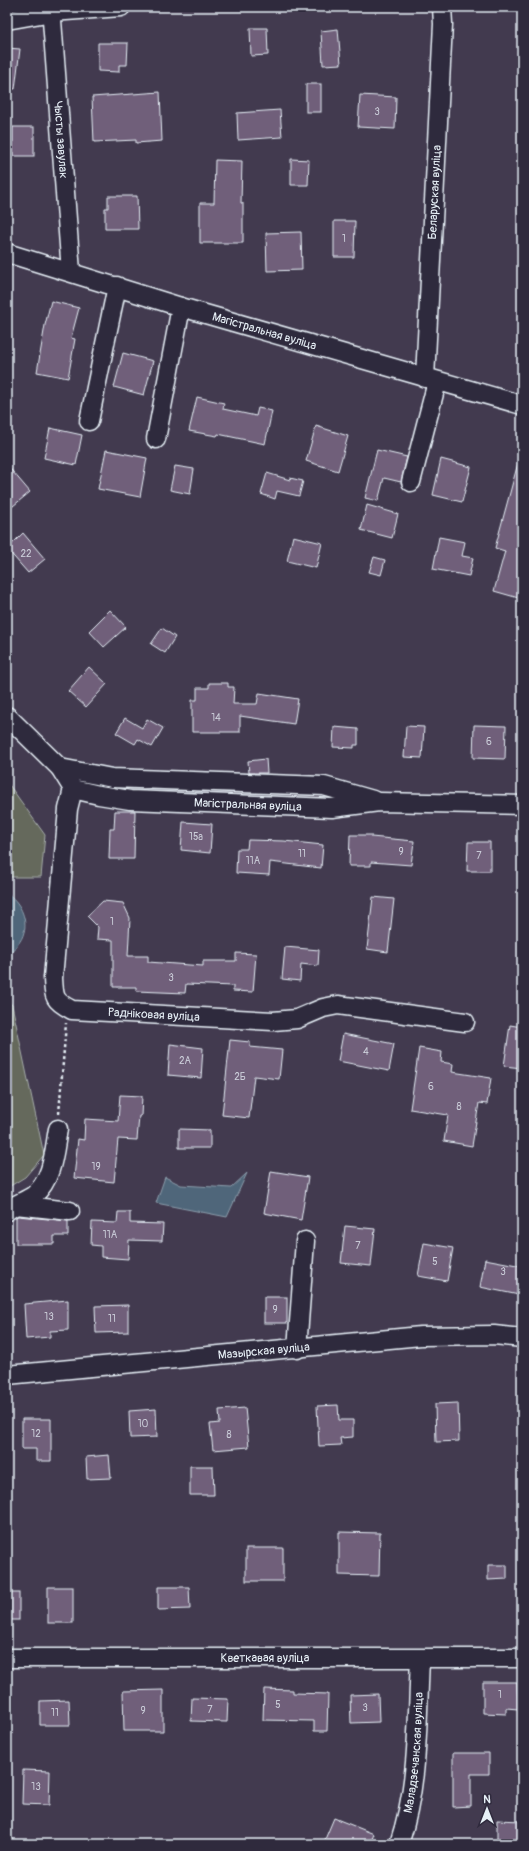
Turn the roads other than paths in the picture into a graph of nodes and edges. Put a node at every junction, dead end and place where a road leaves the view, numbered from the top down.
1 (121, 7) edge
2 (442, 7) edge
3 (51, 10) edge
4 (7, 20) edge
5 (7, 253) edge
6 (71, 272) junction
7 (117, 286) junction
8 (181, 307) junction
9 (431, 380) junction
10 (522, 405) edge
11 (89, 421) dead end
12 (156, 439) dead end
13 (410, 482) dead end
14 (7, 716) edge
15 (60, 768) junction
16 (73, 788) junction
17 (379, 802) junction
18 (522, 805) edge
19 (465, 1022) dead end
20 (58, 1129) road end
21 (12, 1208) edge
22 (70, 1211) dead end
23 (305, 1241) dead end
24 (522, 1338) edge
25 (297, 1349) junction
26 (7, 1375) edge
27 (7, 1658) edge
28 (522, 1658) edge
29 (420, 1659) junction
30 (398, 1844) edge

1 - 3 street
2 - 9 street, Беларуская вуліца
3 - 4 street
3 - 6 street, Чысты завулак
5 - 6 street, Магістральная вуліца
6 - 7 street, Магістральная вуліца
7 - 8 street, Магістральная вуліца
7 - 11 street
8 - 9 street, Магістральная вуліца
8 - 12 street
9 - 10 street, Магістральная вуліца
9 - 13 street, Беларуская вуліца
14 - 15 street
15 - 16 street
15 - 17 street
16 - 17 street, Магістральная вуліца
16 - 19 street, Радніковая вуліца
17 - 18 street, Магістральная вуліца
20 - 21 street
21 - 22 street
23 - 25 street
24 - 25 street, Мазырская вуліца
25 - 26 street, Мазырская вуліца
27 - 29 street, Кветкавая вуліца
28 - 29 street, Кветкавая вуліца
29 - 30 street, Маладзечанская вуліца

